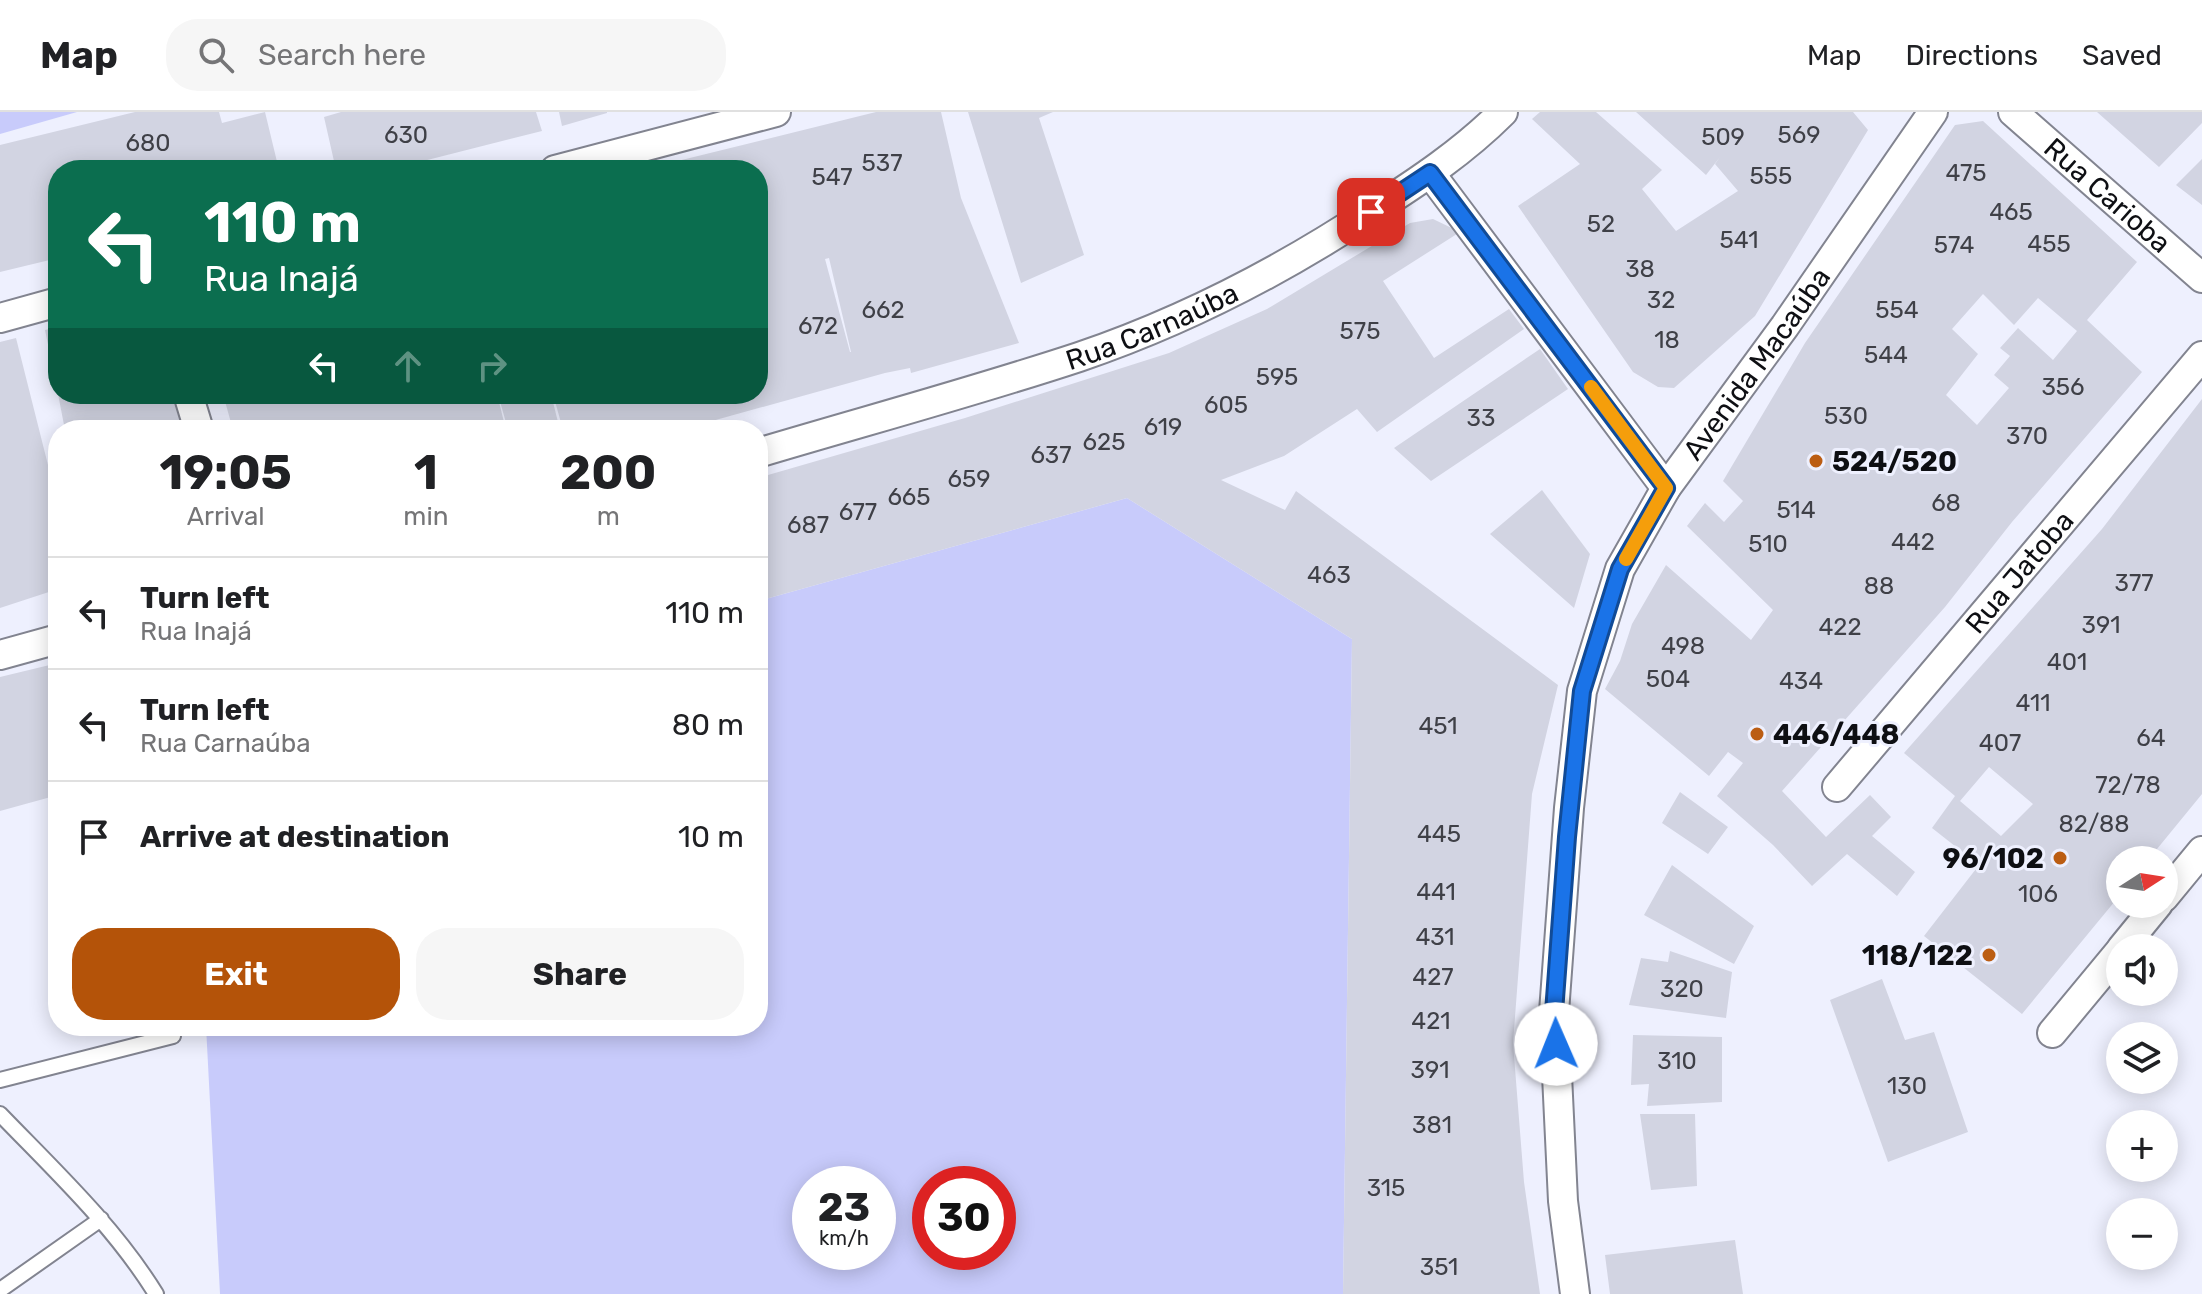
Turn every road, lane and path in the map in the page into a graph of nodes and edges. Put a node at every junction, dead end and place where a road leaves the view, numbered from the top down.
1 (776, 112) edge
2 (1503, 112) edge
3 (1933, 112) edge
4 (2013, 112) edge
5 (739, 117) edge
6 (590, 160) edge
7 (1430, 173) junction
8 (2202, 278) edge
9 (48, 305) edge
10 (0, 318) edge
11 (2202, 356) edge
12 (768, 450) edge
13 (1666, 488) junction
14 (48, 642) edge
15 (0, 655) edge
16 (1837, 787) dead end
17 (2202, 851) edge
18 (2178, 880) edge
19 (2146, 918) edge
20 (2133, 934) edge
21 (2106, 967) edge
22 (2052, 1033) dead end
23 (173, 1036) dead end
24 (0, 1080) edge
25 (0, 1114) edge
26 (101, 1219) junction
27 (0, 1290) edge
28 (156, 1294) edge
29 (1575, 1294) edge

1 - 5 street
2 - 7 street, Rua Carnaúba
3 - 13 street, Avenida Macaúba
4 - 8 street, Rua Carioba
5 - 6 street
7 - 12 street, Rua Carnaúba
7 - 13 street
9 - 10 street
11 - 16 street, Rua Jatoba
13 - 29 street, Avenida Macaúba
14 - 15 street
17 - 18 street
19 - 20 street
21 - 22 street
23 - 24 lane
25 - 26 lane
26 - 27 lane
26 - 28 lane

